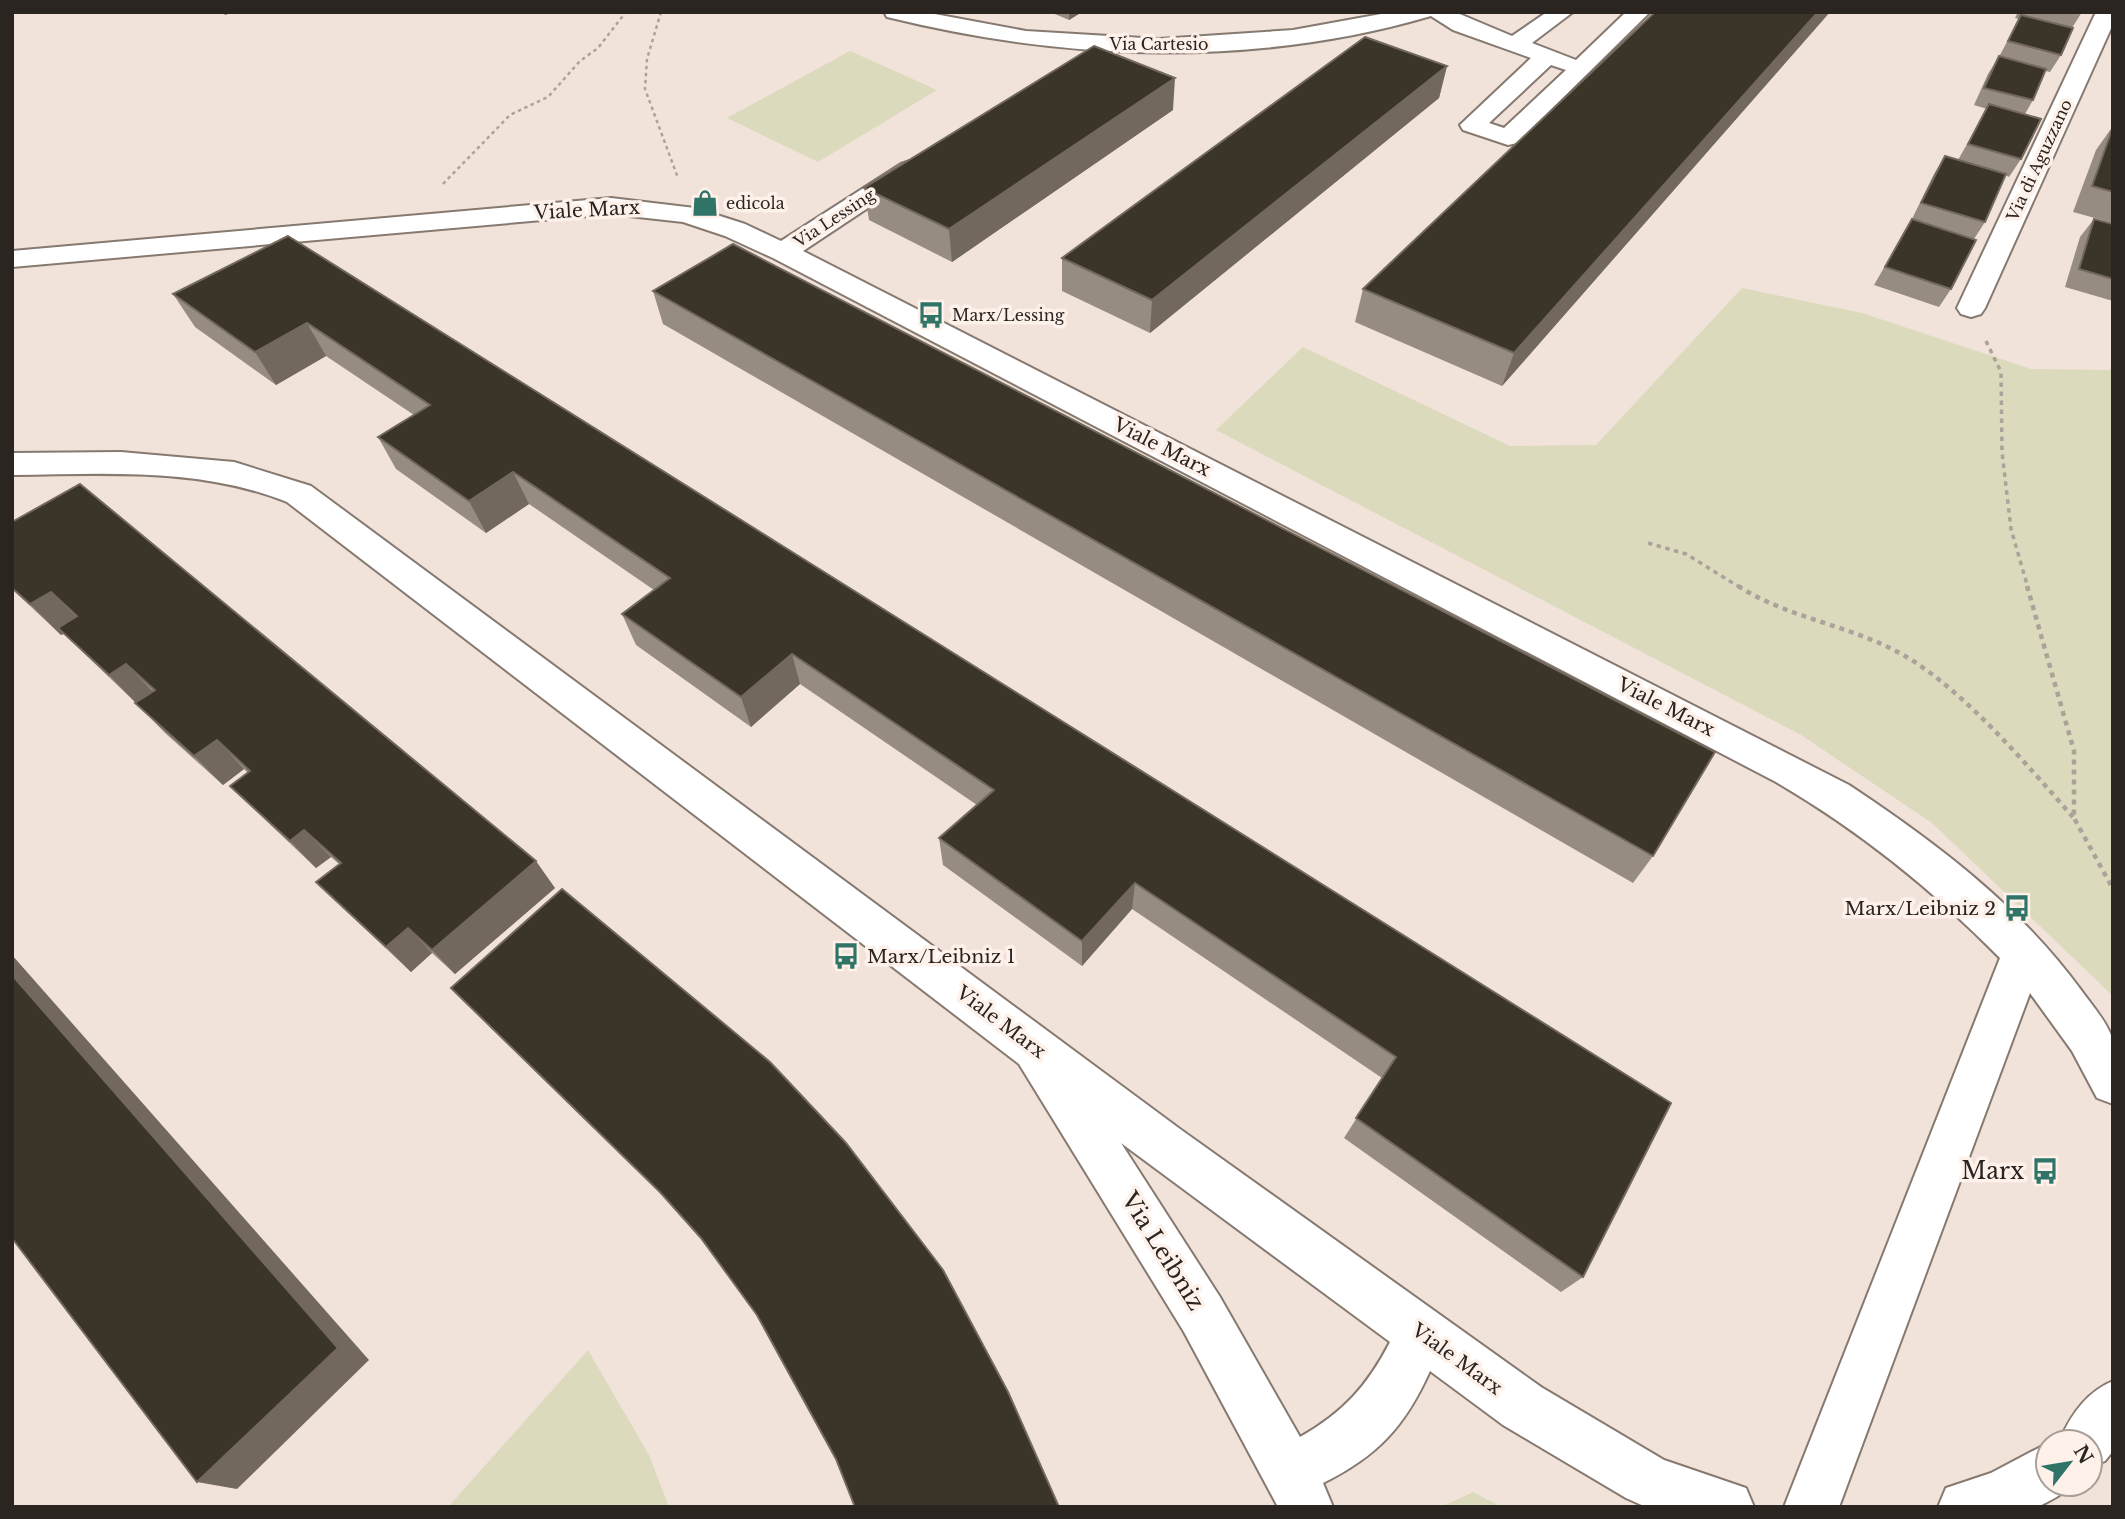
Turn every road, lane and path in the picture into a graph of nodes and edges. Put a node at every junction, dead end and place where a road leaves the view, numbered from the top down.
1 (626, 12) edge
2 (661, 12) edge
3 (895, 12) edge
4 (1423, 12) edge
5 (1439, 12) edge
6 (1562, 12) edge
7 (1639, 12) edge
8 (2107, 12) edge
9 (1093, 43) junction
10 (1514, 45) junction
11 (1547, 57) junction
12 (1580, 68) junction
13 (1062, 70) edge
14 (934, 153) edge
15 (671, 210) junction
16 (407, 224) junction
17 (783, 252) junction
18 (58, 255) junction
19 (12, 259) edge
20 (12, 273) edge
21 (1971, 308) joint
22 (12, 464) edge
23 (1648, 543) dead end
24 (2074, 818) junction
25 (2113, 889) edge
26 (2023, 955) junction
27 (1024, 1040) junction
28 (2113, 1082) edge
29 (1421, 1333) junction
30 (2113, 1407) edge
31 (2097, 1428) edge
32 (2034, 1478) edge
33 (1297, 1489) edge
34 (1727, 1507) edge
35 (1811, 1507) edge
36 (1965, 1507) edge

1 - 16 path
2 - 15 path
3 - 9 street, Via Cartesio
4 - 9 street, Via Cartesio
5 - 10 street
6 - 10 street
7 - 12 street
8 - 21 street, Via di Aguzzano
9 - 13 street
10 - 11 street
11 - 12 street
11 - 12 street
14 - 17 street, Via Lessing
15 - 16 street, Viale Marx
15 - 17 street, Viale Marx
16 - 18 street, Viale Marx
17 - 26 street, Viale Marx
18 - 19 street, Viale Marx
18 - 20 street, Viale Marx
21 - 24 path
22 - 27 street, Viale Marx
23 - 24 path
24 - 25 path
26 - 28 street, Viale Marx
26 - 35 street
27 - 29 street, Viale Marx
27 - 33 street, Via Leibniz
29 - 33 street, Via Leibniz
29 - 34 street, Viale Marx
30 - 31 street
32 - 36 street

